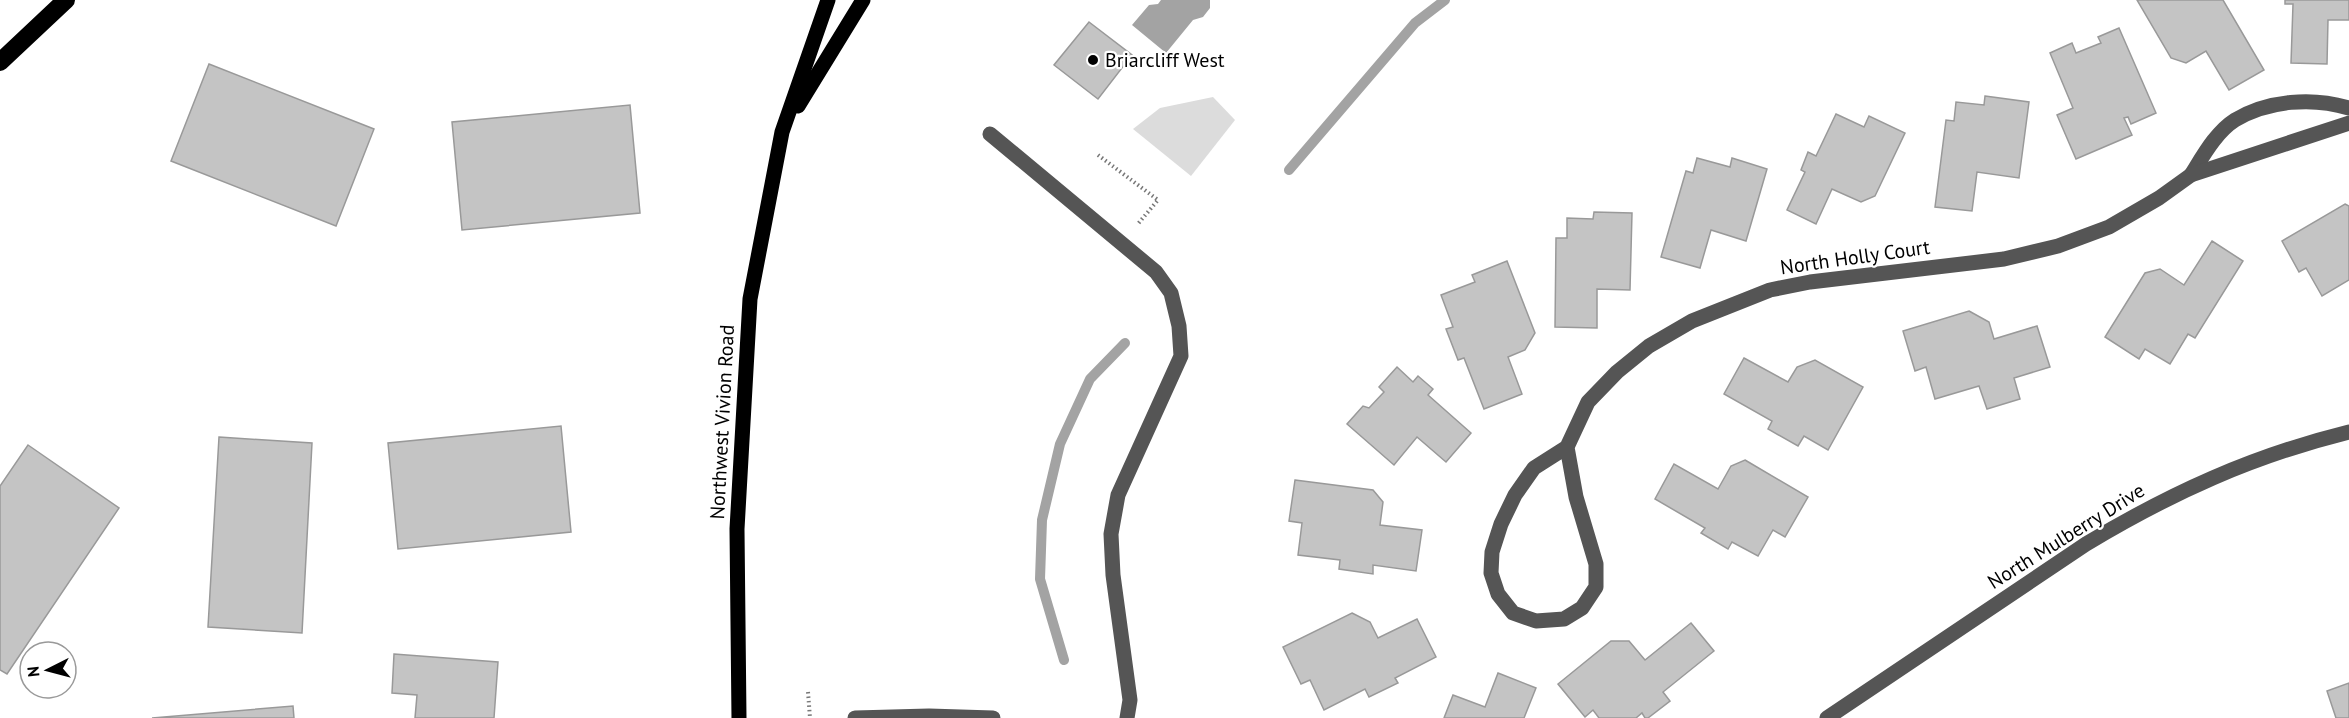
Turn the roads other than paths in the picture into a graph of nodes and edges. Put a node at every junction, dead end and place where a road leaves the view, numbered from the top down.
1 (66, 0) edge
2 (828, 0) edge
3 (862, 0) edge
4 (0, 62) edge
5 (2349, 108) edge
6 (2349, 123) edge
7 (782, 132) junction
8 (990, 134) dead end
9 (2191, 175) junction
10 (2349, 432) edge
11 (1568, 447) junction
12 (739, 718) edge
13 (855, 718) edge
14 (993, 718) edge
15 (1127, 718) edge
16 (1827, 718) edge

1 - 4 highway
2 - 7 main road, Northwest Vivion Road
3 - 7 main road, Northwest Vivion Road
5 - 9 street, North Holly Court
6 - 9 street, North Holly Court
7 - 12 main road, Northwest Vivion Road
8 - 15 street
9 - 11 street, North Holly Court
10 - 16 street, North Mulberry Drive
11 - 11 street
13 - 14 street

